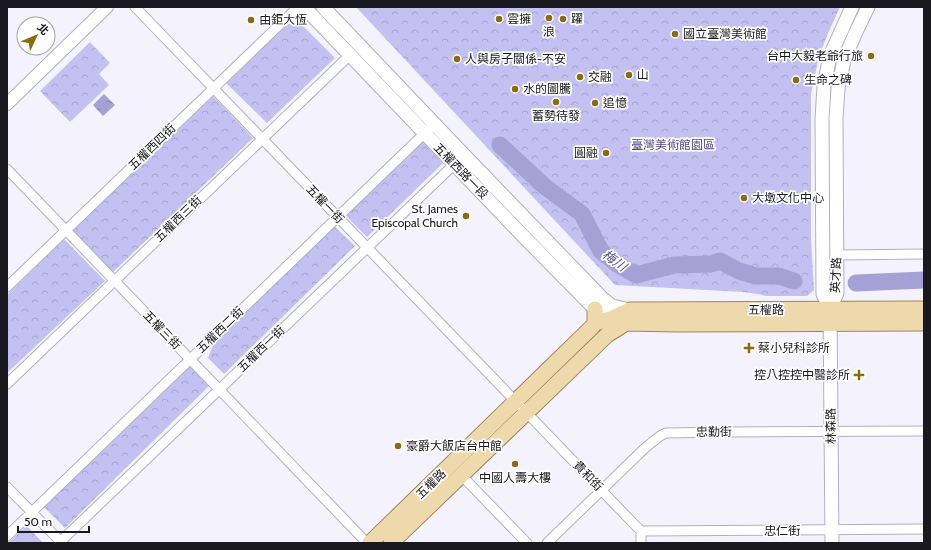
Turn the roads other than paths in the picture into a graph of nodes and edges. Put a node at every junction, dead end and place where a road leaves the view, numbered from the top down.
1 (107, 7) edge
2 (135, 7) edge
3 (298, 7) edge
4 (304, 7) edge
5 (323, 7) edge
6 (852, 7) edge
7 (868, 7) edge
8 (350, 54) junction
9 (213, 88) junction
10 (7, 104) edge
11 (430, 128) junction
12 (262, 139) junction
13 (460, 160) junction
14 (7, 169) edge
15 (338, 217) junction
16 (66, 230) junction
17 (367, 248) junction
18 (924, 254) edge
19 (837, 255) junction
20 (115, 281) junction
21 (7, 287) edge
22 (924, 308) edge
23 (599, 312) junction
24 (830, 316) junction
25 (628, 317) junction
26 (610, 319) junction
27 (924, 323) edge
28 (607, 335) junction
29 (190, 359) junction
30 (7, 384) edge
31 (219, 389) junction
32 (515, 402) junction
33 (526, 413) junction
34 (924, 431) edge
35 (831, 432) junction
36 (461, 475) junction
37 (7, 487) edge
38 (601, 490) junction
39 (32, 513) junction
40 (924, 529) edge
41 (641, 531) junction
42 (7, 536) edge
43 (832, 537) edge
44 (61, 543) edge
45 (369, 543) edge
46 (391, 543) edge
47 (527, 543) edge
48 (547, 543) edge
49 (641, 543) edge

1 - 10 street
2 - 9 street, 五權一街
3 - 9 street, 五權西四街
4 - 8 main road, 五權西路一段
5 - 11 main road, 五權西路一段
6 - 24 main road, 英才路
7 - 19 main road, 英才路
8 - 11 main road, 五權西路一段
8 - 12 street, 五權西三街
9 - 12 street, 五權一街
9 - 16 street, 五權西四街
11 - 13 main road, 五權西路一段
11 - 15 street, 五權西二街
12 - 15 street, 五權一街
12 - 20 street, 五權西三街
13 - 17 street, 五權西一街
13 - 23 main road, 五權西路一段
14 - 16 street, 五權三街
15 - 17 street, 五權一街
15 - 29 street, 五權西二街
16 - 20 street, 五權三街
16 - 21 street, 五權西四街
17 - 31 street, 五權西一街
17 - 32 street, 五權一街
18 - 19 street
19 - 24 main road, 英才路
20 - 29 street, 五權三街
20 - 30 street, 五權西三街
22 - 24 main road, 五權路
23 - 25 main road, 五權西路一段
23 - 26 main road, 五權路
23 - 32 main road, 五權路
24 - 25 main road, 五權路
24 - 27 main road, 五權路
24 - 35 main road, 林森路
25 - 26 main road, 五權路
25 - 28 main road, 五權路
26 - 28 main road
28 - 33 main road, 五權路
29 - 31 street, 五權三街
29 - 39 street, 五權西二街
31 - 44 street, 五權西一街
31 - 45 street, 五權三街
32 - 33 street, 貴和街
32 - 45 main road, 五權路
33 - 36 main road, 五權路
33 - 38 street, 貴和街
34 - 35 street, 忠勤街
35 - 38 street, 忠勤街
35 - 43 main road, 林森路
36 - 46 main road, 五權路
36 - 47 street
37 - 39 street
38 - 41 street, 貴和街
38 - 48 street, 忠勤街
39 - 42 street, 五權西二街
39 - 44 street
40 - 43 street, 忠仁街
41 - 43 street, 忠仁街
41 - 49 street

